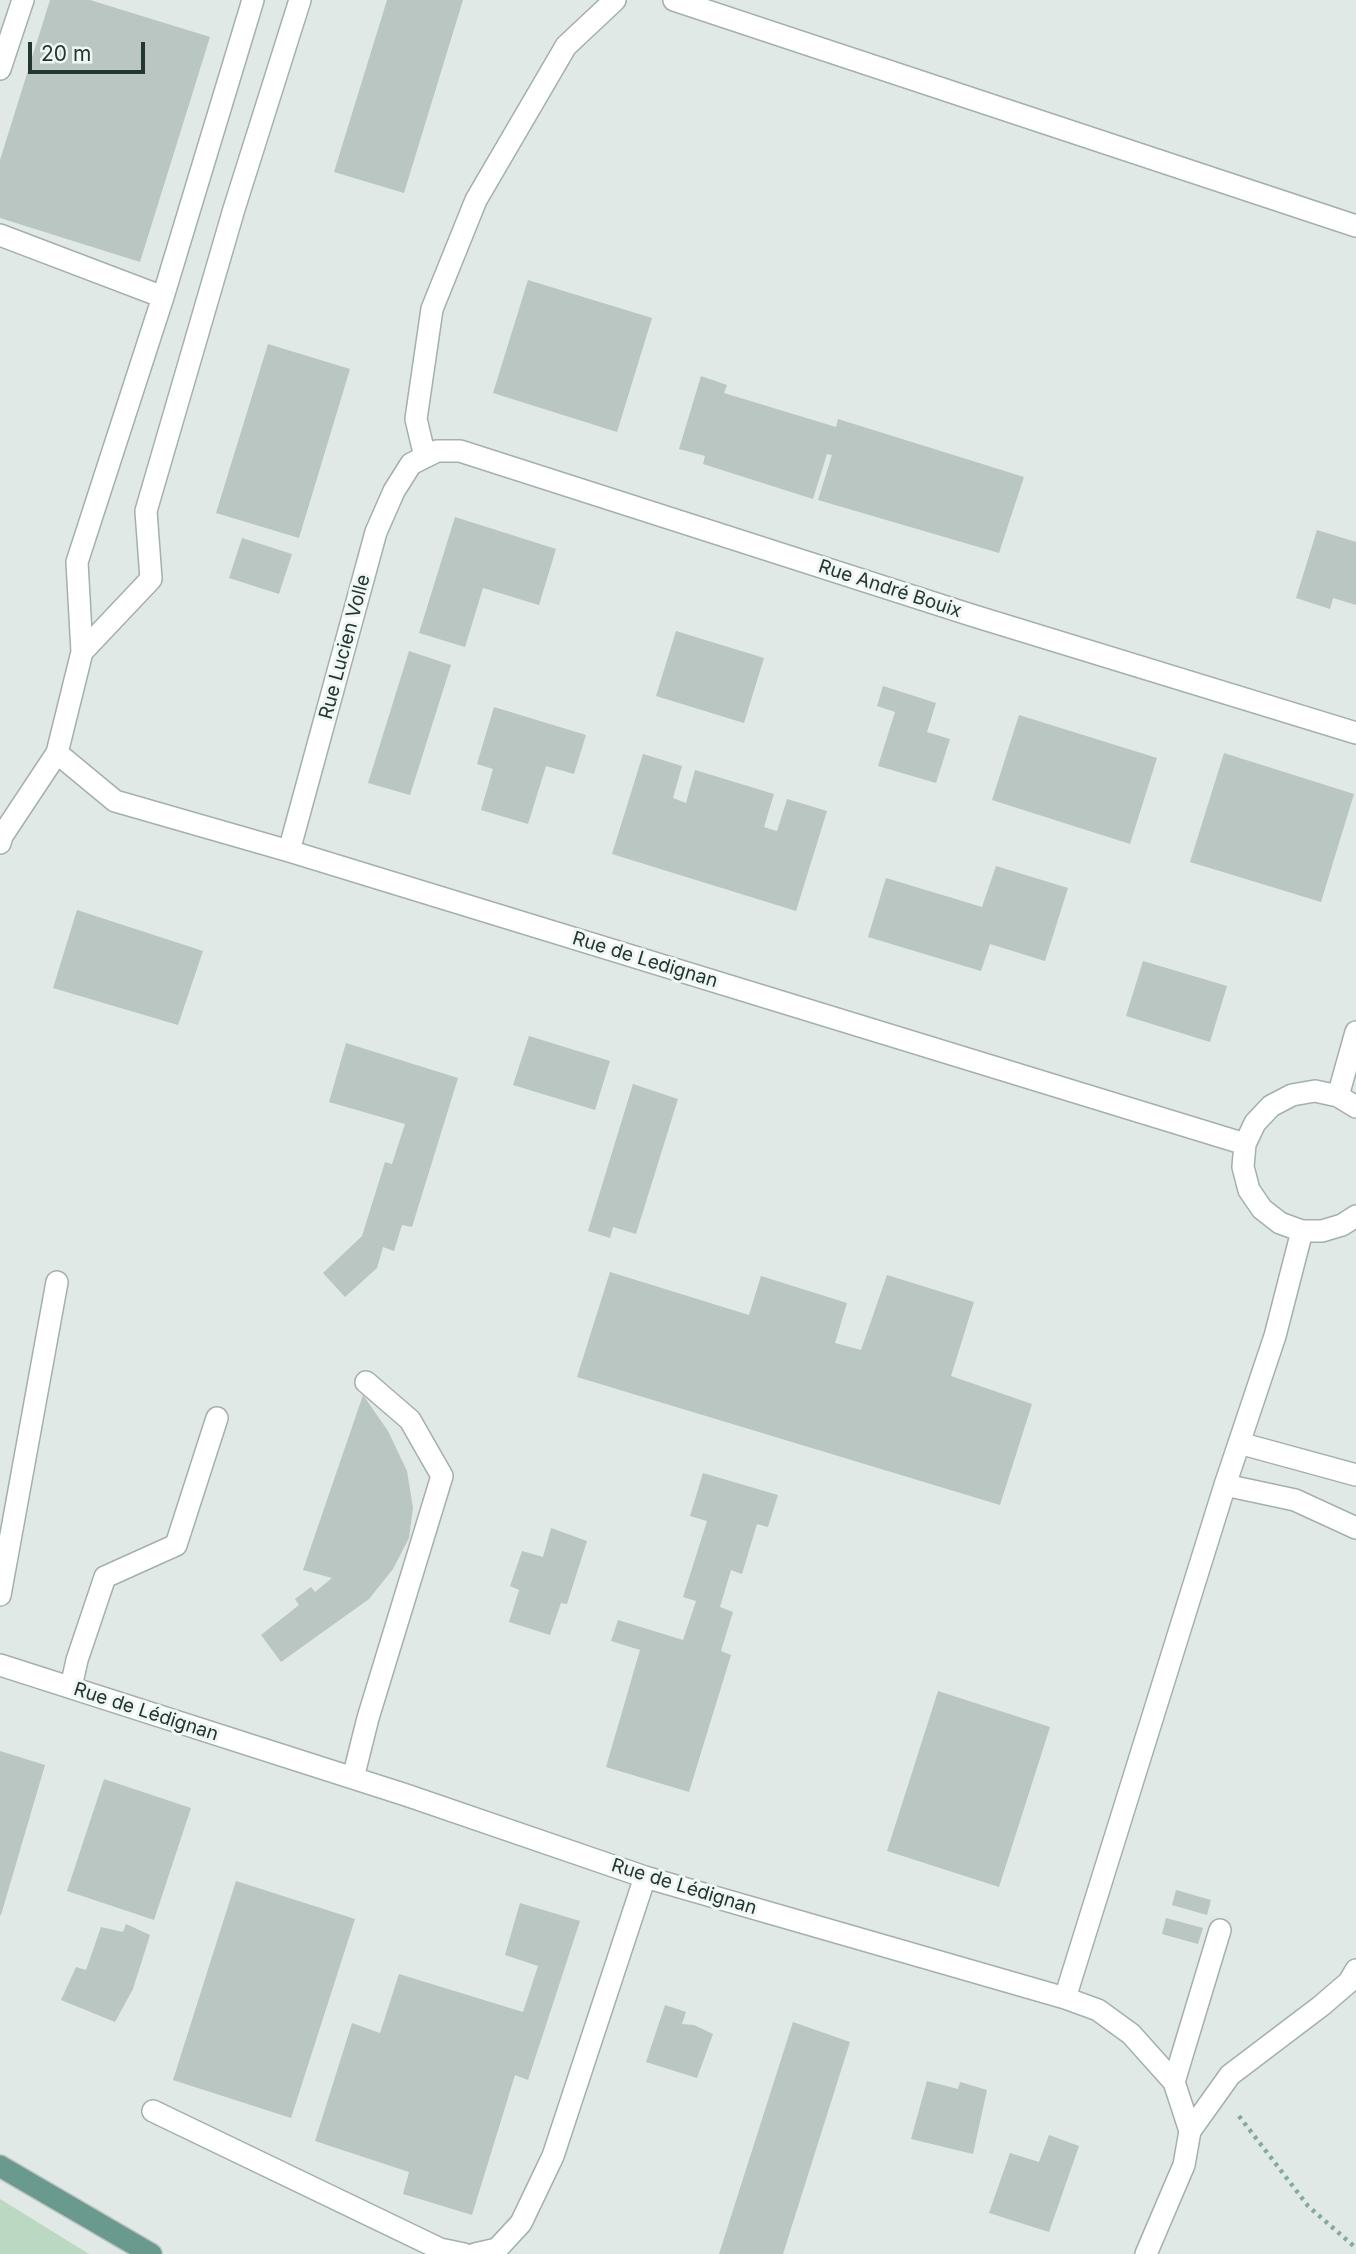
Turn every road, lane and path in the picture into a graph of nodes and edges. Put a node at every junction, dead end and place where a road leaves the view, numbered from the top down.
1 (23, 0) edge
2 (253, 0) edge
3 (300, 0) edge
4 (615, 0) edge
5 (674, 0) edge
6 (0, 69) edge
7 (1356, 226) edge
8 (0, 235) edge
9 (163, 297) junction
10 (425, 457) junction
11 (82, 652) junction
12 (1356, 733) edge
13 (57, 753) junction
14 (0, 843) edge
15 (289, 851) junction
16 (1356, 1032) edge
17 (1347, 1101) edge
18 (1245, 1144) junction
19 (1356, 1216) edge
20 (1302, 1231) junction
21 (57, 1282) dead end
22 (366, 1382) dead end
23 (217, 1418) dead end
24 (1239, 1444) junction
25 (1356, 1475) edge
26 (1225, 1485) junction
27 (1356, 1528) edge
28 (0, 1595) edge
29 (0, 1665) edge
30 (71, 1687) junction
31 (353, 1778) junction
32 (645, 1877) junction
33 (1220, 1930) dead end
34 (1356, 1970) edge
35 (1065, 1998) junction
36 (1174, 2082) junction
37 (1219, 2091) junction
38 (153, 2111) dead end
39 (1190, 2131) junction
40 (0, 2166) edge
41 (1356, 2248) edge
42 (151, 2254) edge
43 (464, 2254) edge
44 (475, 2254) edge
45 (1146, 2254) edge

1 - 6 street
2 - 9 street
3 - 11 street
4 - 10 street
5 - 7 street
8 - 9 street
9 - 11 street
10 - 12 street, Rue André Bouix
10 - 15 street, Rue Lucien Volle
11 - 13 street
13 - 14 street
13 - 15 street, Rue de Ledignan
15 - 18 street, Rue de Ledignan
16 - 17 street
17 - 18 street
18 - 20 street
19 - 20 street
20 - 24 street
21 - 28 street
22 - 31 street
23 - 30 street
24 - 25 street
24 - 26 street
26 - 27 street
26 - 35 street
29 - 30 street, Rue de Lédignan
30 - 31 street, Rue de Lédignan
31 - 32 street, Rue de Lédignan
32 - 35 street, Rue de Lédignan
32 - 44 street
33 - 36 street
34 - 37 street
35 - 36 street, Rue de Lédignan
36 - 39 street, Rue de Lédignan
37 - 39 street
37 - 41 path
38 - 43 street
39 - 45 street, Rue de Lédignan
40 - 42 main road

